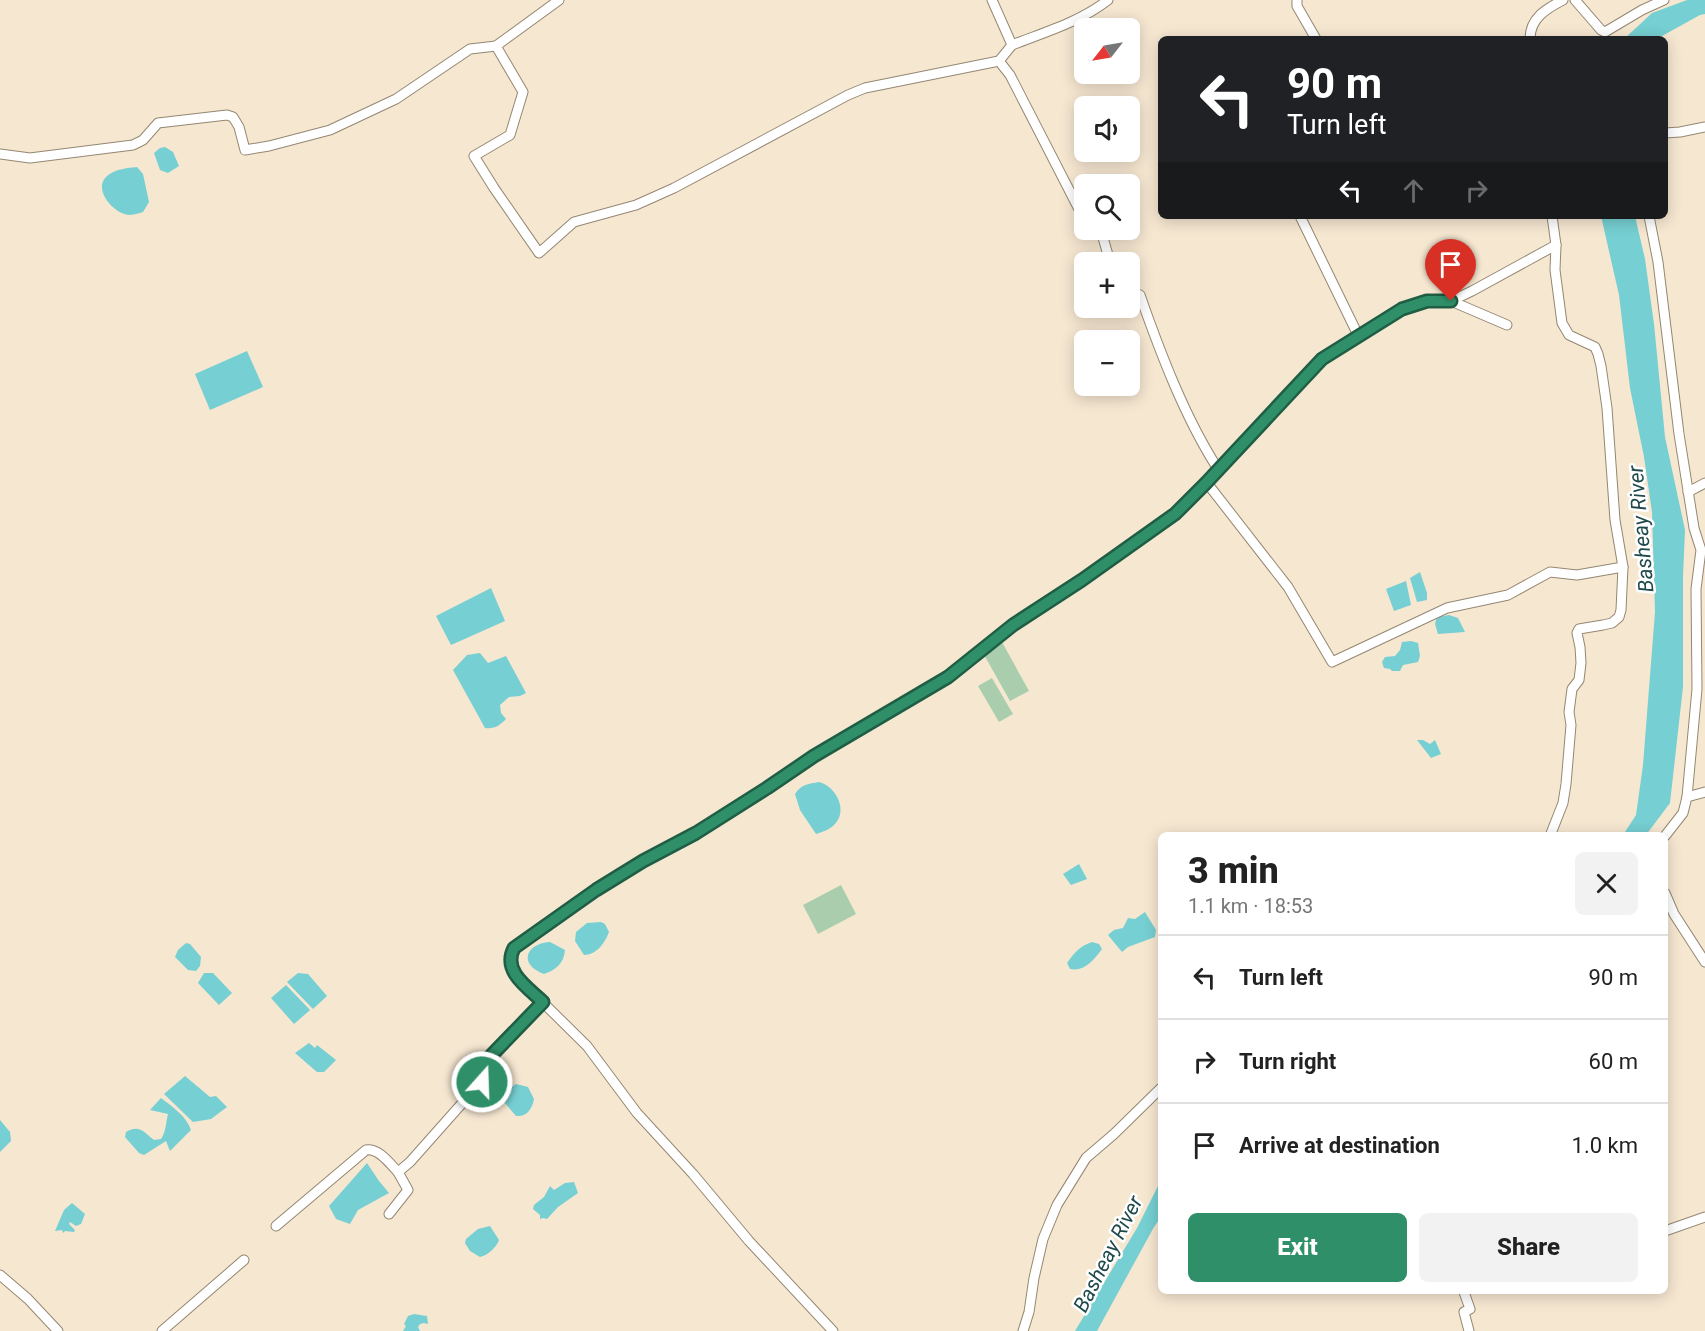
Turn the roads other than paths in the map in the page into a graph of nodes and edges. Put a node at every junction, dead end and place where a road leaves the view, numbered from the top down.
1 (559, 0) edge
2 (992, 0) edge
3 (1108, 0) edge
4 (1297, 0) edge
5 (1563, 0) edge
6 (1575, 0) edge
7 (1664, 0) edge
8 (1314, 36) edge
9 (1530, 36) edge
10 (1012, 45) junction
11 (496, 46) junction
12 (999, 61) junction
13 (1705, 127) edge
14 (1668, 133) edge
15 (0, 154) edge
16 (1074, 200) edge
17 (1301, 219) edge
18 (1552, 219) edge
19 (1650, 219) edge
20 (1556, 245) junction
21 (1140, 295) edge
22 (1451, 301) junction
23 (1507, 325) dead end
24 (1358, 335) junction
25 (1218, 469) junction
26 (1206, 483) junction
27 (1705, 483) edge
28 (1688, 492) junction
29 (1623, 567) junction
30 (1705, 792) edge
31 (1687, 797) junction
32 (1552, 832) edge
33 (1668, 832) edge
34 (1668, 900) edge
35 (1705, 962) edge
36 (543, 1002) junction
37 (1158, 1091) edge
38 (398, 1172) junction
39 (389, 1214) dead end
40 (1705, 1216) edge
41 (276, 1226) dead end
42 (1668, 1230) edge
43 (244, 1260) dead end
44 (0, 1275) edge
45 (1465, 1294) edge
46 (58, 1331) edge
47 (162, 1331) edge
48 (833, 1331) edge
49 (1023, 1331) edge
50 (1469, 1331) edge

1 - 11 street
2 - 10 street
3 - 10 street
4 - 8 street
5 - 9 street
6 - 7 street
10 - 12 street
11 - 12 street
11 - 15 street
12 - 16 street
13 - 14 street
17 - 24 street
18 - 20 street
19 - 28 street
20 - 22 street
20 - 29 street
21 - 25 street
22 - 23 street
22 - 24 street
24 - 25 street
25 - 26 street
26 - 29 street
26 - 36 street
27 - 28 street
28 - 31 street
29 - 32 street
30 - 31 street
31 - 33 street
34 - 35 street
36 - 38 street
36 - 48 street
37 - 49 street
38 - 39 street
38 - 41 street
40 - 42 street
43 - 47 street
44 - 46 street
45 - 50 street

